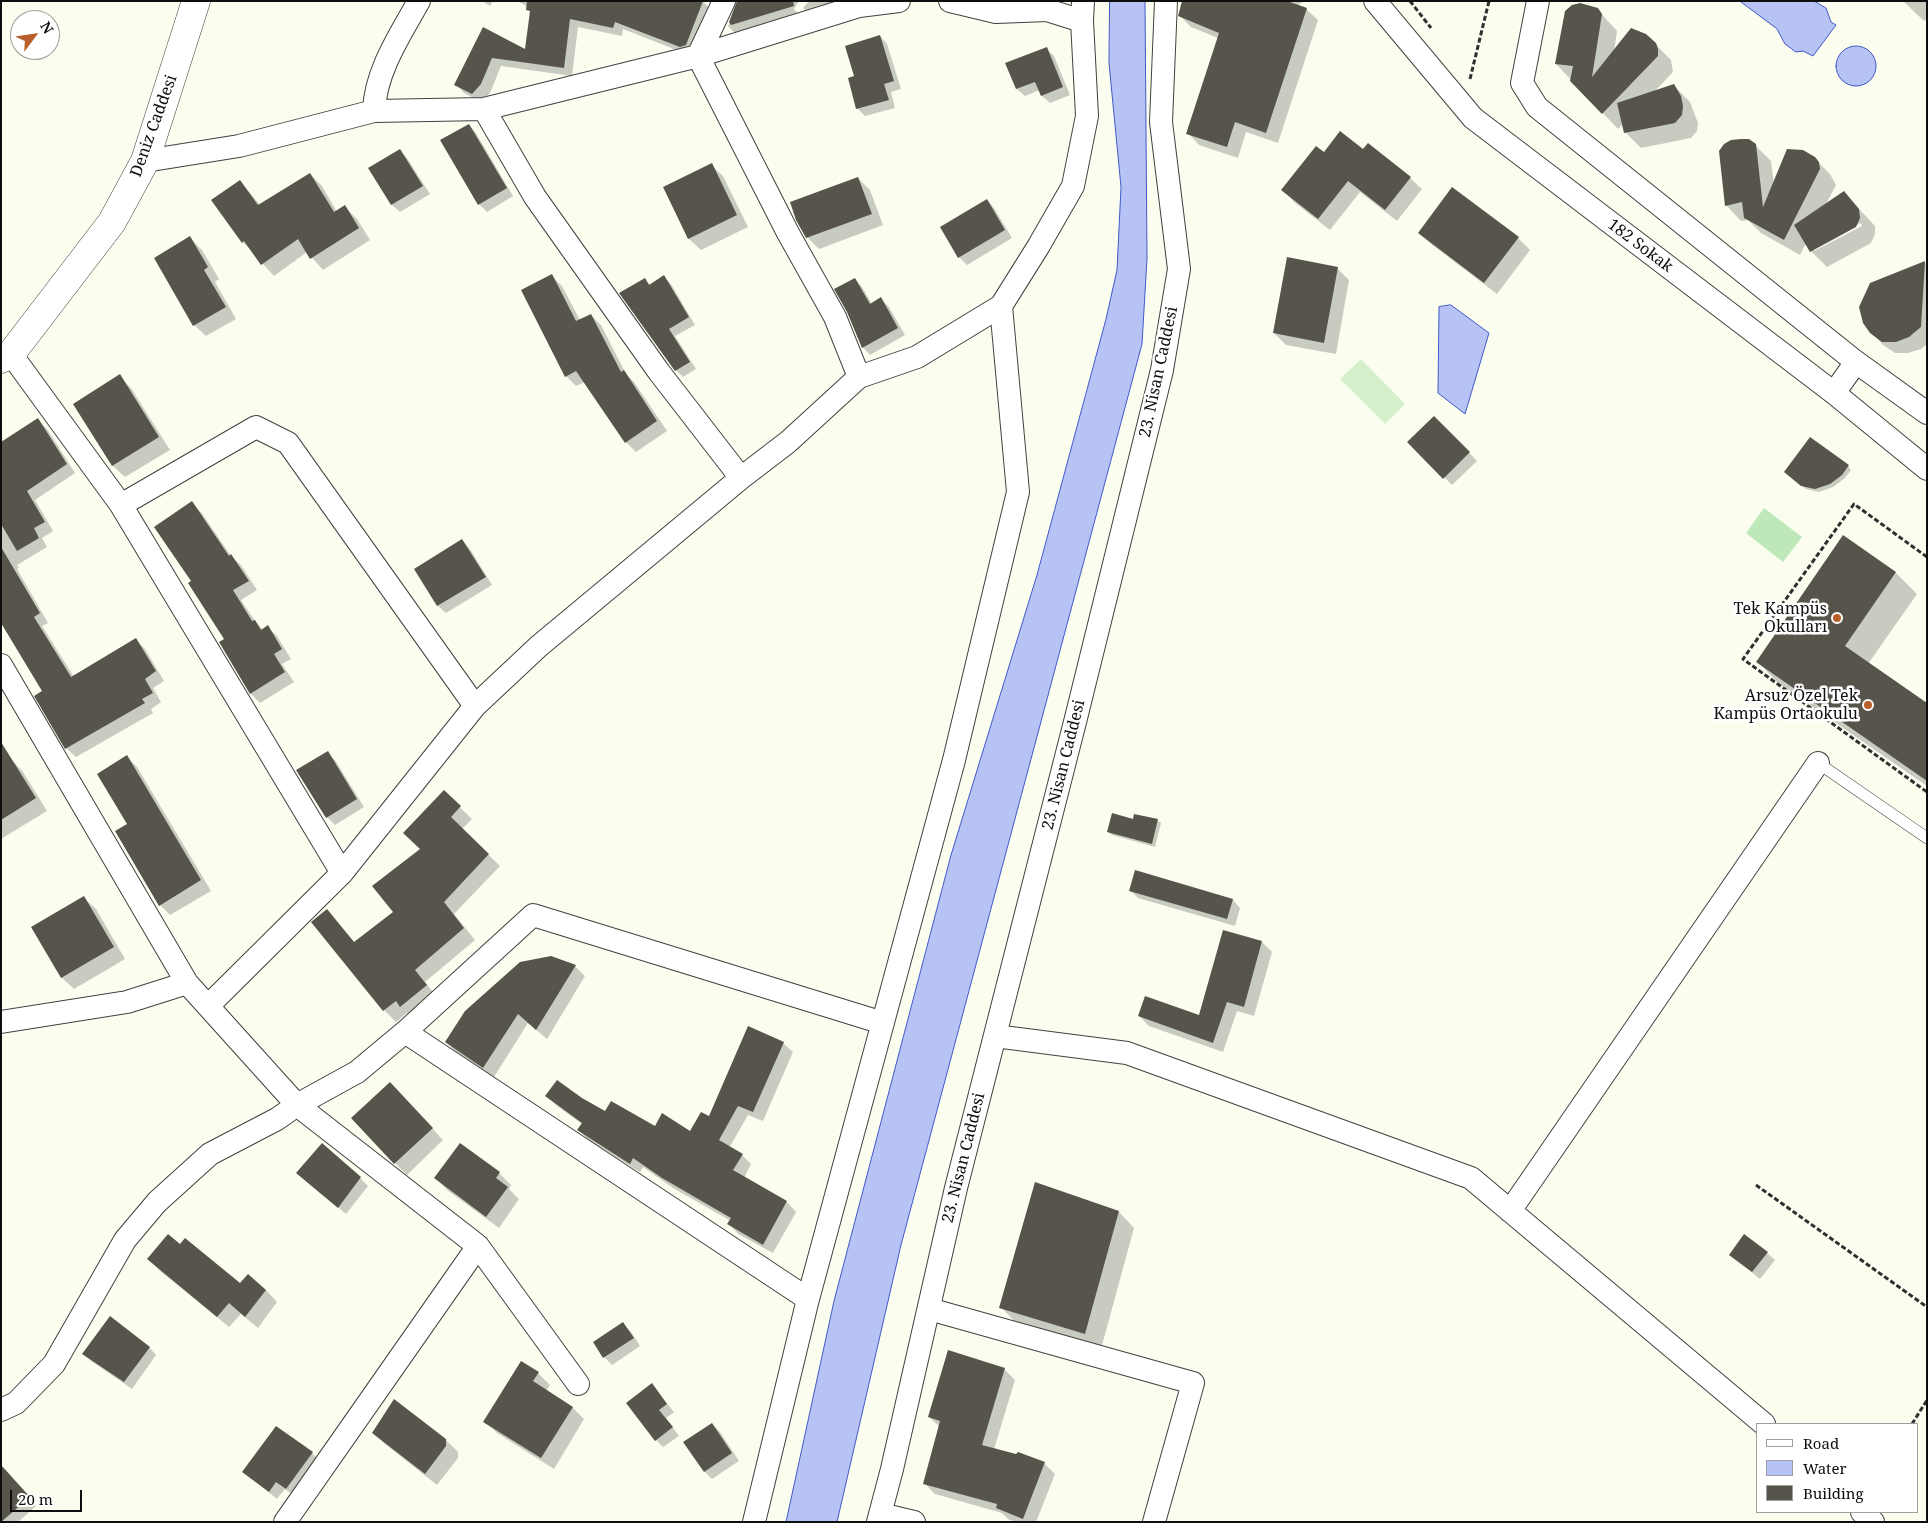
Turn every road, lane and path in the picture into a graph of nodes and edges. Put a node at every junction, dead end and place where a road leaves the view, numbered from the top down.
1 (196, 1) edge
2 (419, 1) edge
3 (724, 1) edge
4 (899, 1) edge
5 (950, 1) edge
6 (1166, 1) edge
7 (1375, 1) edge
8 (1410, 1) edge
9 (1489, 1) edge
10 (1538, 1) edge
11 (1083, 11) edge
12 (1434, 33) dead end
13 (698, 56) junction
14 (1465, 72) dead end
15 (484, 109) junction
16 (374, 112) junction
17 (144, 161) junction
18 (1001, 306) junction
19 (6, 357) edge
20 (1856, 362) junction
21 (859, 377) junction
22 (1834, 393) junction
23 (1927, 413) edge
24 (1927, 468) edge
25 (741, 478) junction
26 (121, 505) junction
27 (1927, 557) edge
28 (1, 666) edge
29 (475, 706) junction
30 (1818, 763) joint
31 (1927, 792) edge
32 (1927, 838) edge
33 (342, 873) junction
34 (187, 983) junction
35 (208, 1006) junction
36 (1, 1022) edge
37 (883, 1023) junction
38 (405, 1032) junction
39 (995, 1036) junction
40 (297, 1105) junction
41 (1756, 1185) dead end
42 (1510, 1211) junction
43 (478, 1246) junction
44 (808, 1299) junction
45 (1927, 1307) edge
46 (929, 1309) junction
47 (578, 1384) dead end
48 (1927, 1400) edge
49 (1, 1410) edge
50 (1763, 1423) edge
51 (1913, 1423) edge
52 (1863, 1513) edge
53 (879, 1518) edge
54 (285, 1522) edge
55 (754, 1522) edge
56 (914, 1522) edge
57 (1154, 1522) edge
58 (1873, 1522) edge

1 - 17 street, Deniz Caddesi
2 - 16 street
3 - 13 street
4 - 13 street
5 - 11 street
6 - 39 street, 23. Nisan Caddesi
7 - 22 street, 182 Sokak
8 - 12 path
9 - 14 path
10 - 20 street
11 - 18 street
13 - 15 street
13 - 21 street
15 - 16 street
15 - 25 street
16 - 17 street
17 - 19 street, Deniz Caddesi
18 - 21 street
18 - 37 street
19 - 26 street
20 - 22 street
20 - 23 street
21 - 25 street
22 - 24 street, 182 Sokak
25 - 29 street
26 - 29 street
26 - 33 street
27 - 31 path
28 - 34 street
29 - 33 street
30 - 32 lane
30 - 42 street
33 - 35 street
34 - 35 street
34 - 36 street
35 - 40 street
37 - 38 street
37 - 44 street
38 - 40 street
38 - 44 street
39 - 42 street
39 - 46 street, 23. Nisan Caddesi
40 - 43 street
40 - 49 street
41 - 45 path
42 - 50 street
43 - 47 street
43 - 54 street
44 - 55 street
46 - 53 street, 23. Nisan Caddesi
46 - 57 street
48 - 51 path
52 - 58 street
53 - 56 street

